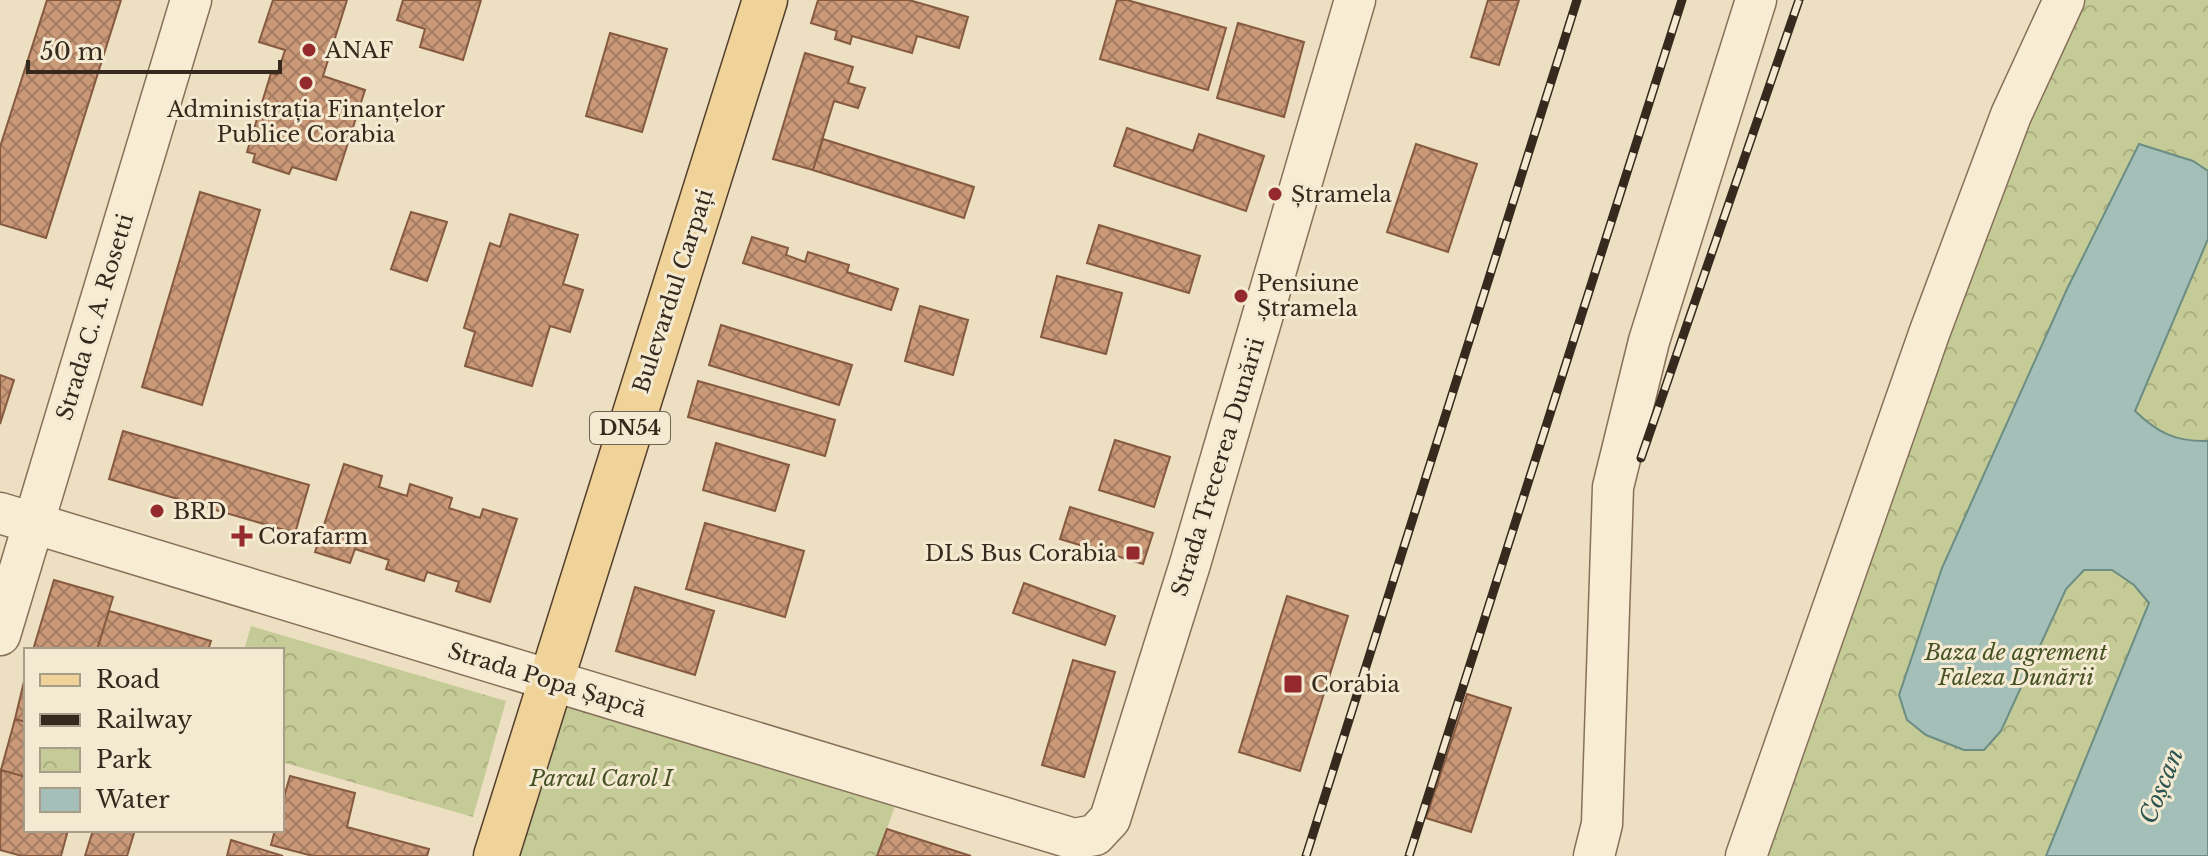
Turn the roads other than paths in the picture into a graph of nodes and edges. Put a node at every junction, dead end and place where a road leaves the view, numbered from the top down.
1 (191, 0) edge
2 (765, 0) edge
3 (1355, 0) edge
4 (1756, 0) edge
5 (2064, 0) edge
6 (17, 518) edge
7 (0, 635) edge
8 (550, 681) junction
9 (1095, 835) joint
10 (496, 856) edge
11 (1594, 856) edge
12 (1746, 856) edge

1 - 6 street, Strada C. A. Rosetti
2 - 8 main road, Bulevardul Carpați / DN54
3 - 9 street, Strada Trecerea Dunării
4 - 11 street
5 - 12 street
6 - 7 street, Strada C. A. Rosetti
6 - 8 street, Strada Popa Șapcă
8 - 9 street, Strada Popa Șapcă
8 - 10 main road, Bulevardul Carpați / DN54

